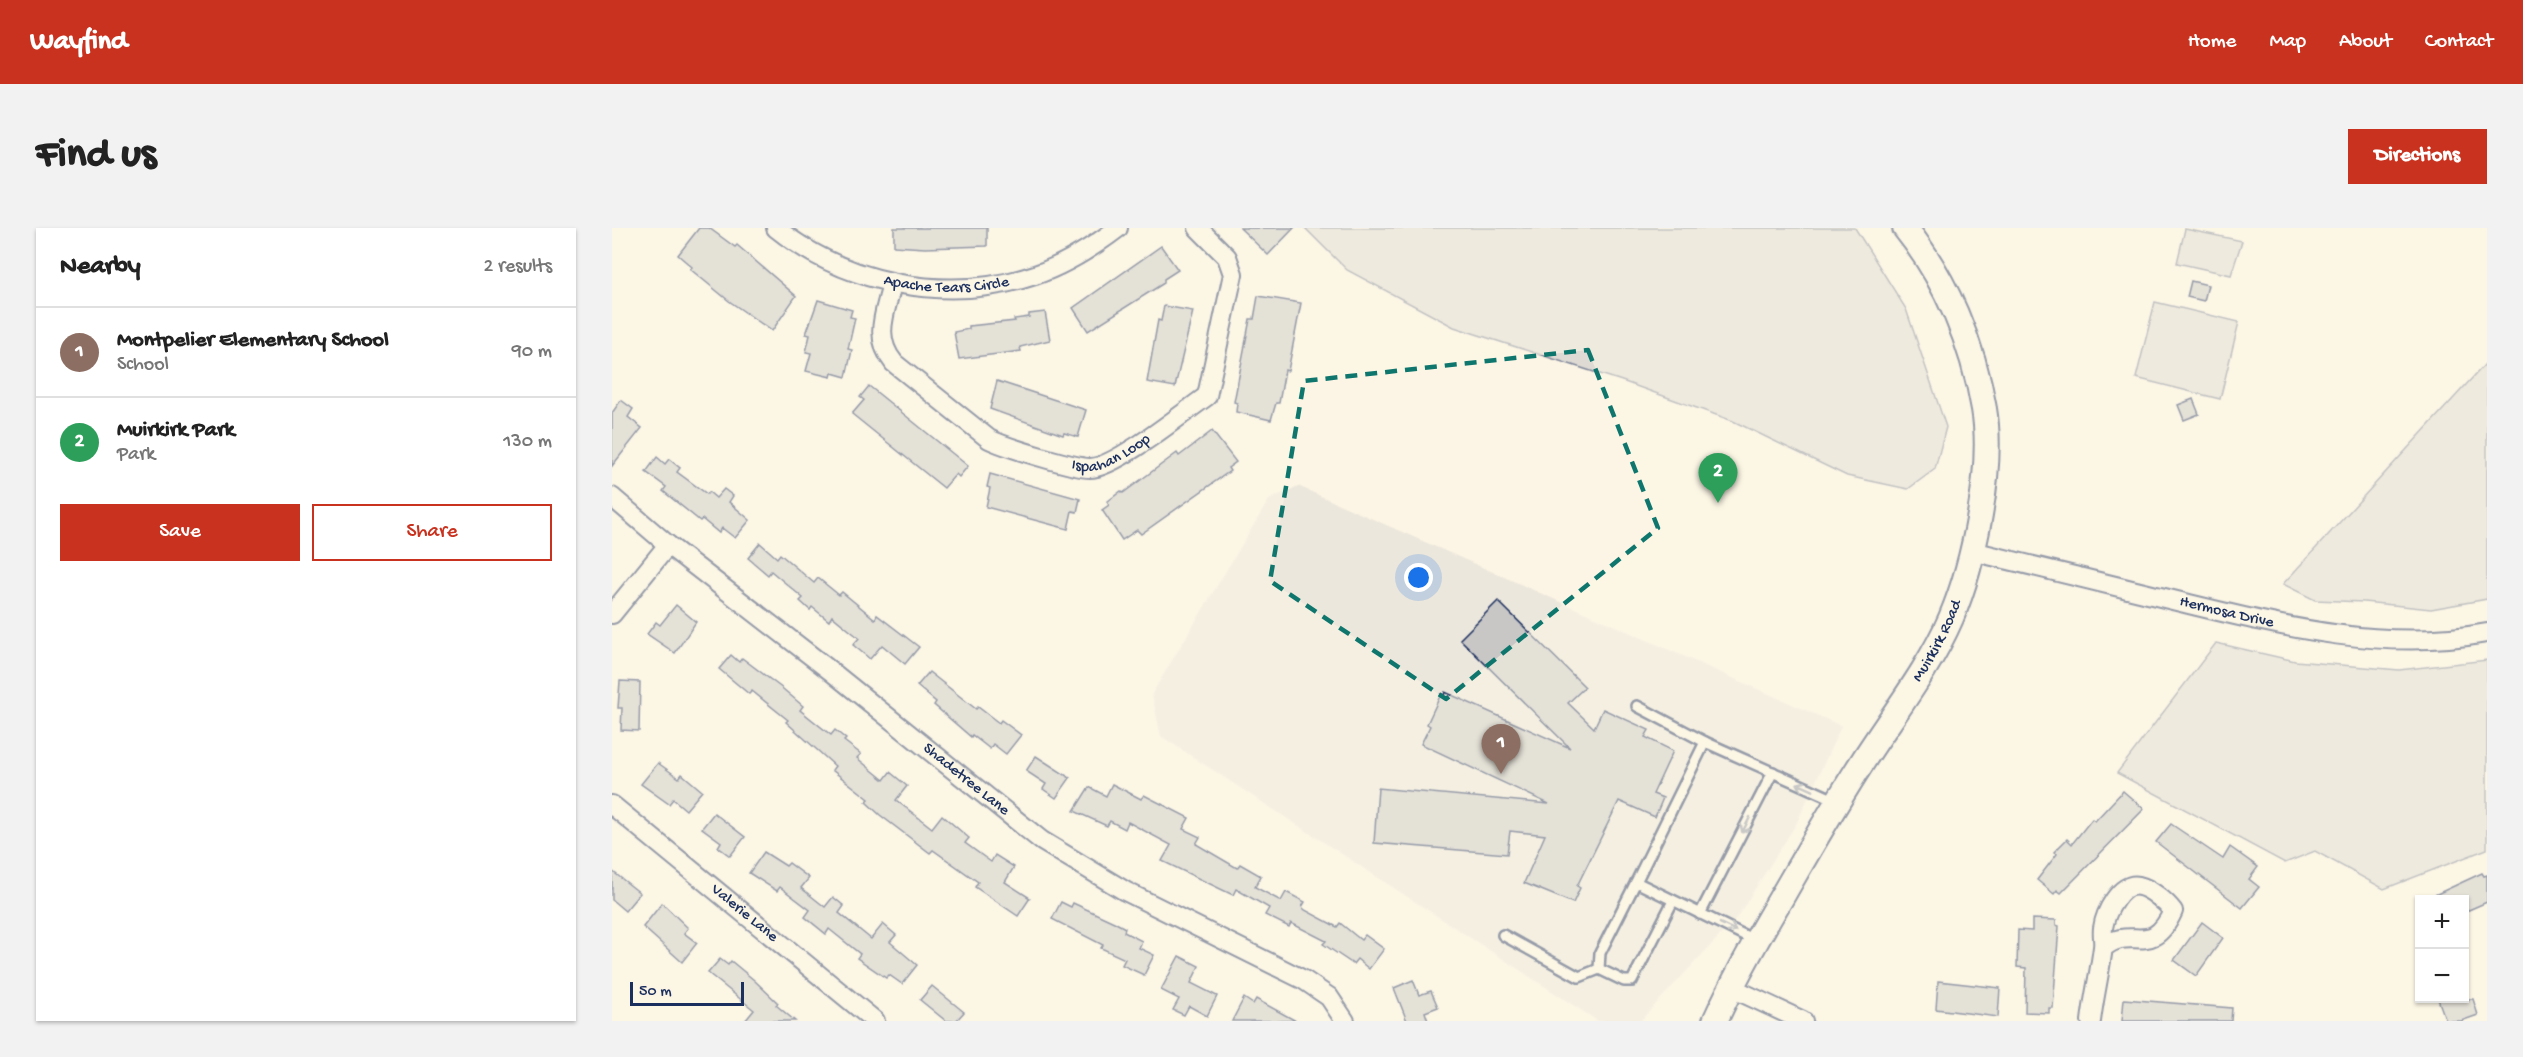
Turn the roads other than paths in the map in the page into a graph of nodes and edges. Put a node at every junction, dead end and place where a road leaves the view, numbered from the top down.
1 (776, 228) edge
2 (1118, 228) edge
3 (1198, 228) edge
4 (1905, 228) edge
5 (801, 235) edge
6 (892, 285) junction
7 (612, 497) edge
8 (668, 545) junction
9 (1972, 551) junction
10 (612, 614) edge
11 (2487, 633) edge
12 (1637, 706) dead end
13 (1705, 742) junction
14 (1773, 772) junction
15 (1837, 801) junction
16 (612, 805) edge
17 (1636, 882) junction
18 (1673, 901) junction
19 (1700, 914) junction
20 (1503, 935) dead end
21 (1756, 941) junction
22 (2103, 948) dead end
23 (1599, 969) junction
24 (1730, 987) junction
25 (875, 1021) edge
26 (1345, 1021) edge
27 (1715, 1021) edge
28 (1803, 1021) edge
29 (2091, 1021) edge

1 - 5 street, Apache Tears Circle
2 - 6 street, Apache Tears Circle
3 - 6 street, Ispahan Loop
4 - 9 main road, Muirkirk Road
5 - 6 street, Apache Tears Circle
7 - 8 street, Shadetree Lane
8 - 10 street
8 - 26 street, Shadetree Lane
9 - 11 street, Hermosa Drive
9 - 15 main road, Muirkirk Road
12 - 13 lane
13 - 14 lane
13 - 17 lane
15 -> 14 lane
14 -> 19 lane
15 - 21 main road, Muirkirk Road
16 - 25 street, Valerie Lane
17 - 18 lane
17 - 23 lane
18 - 19 lane
18 - 23 lane
19 -> 21 lane
20 - 23 lane
21 - 24 main road, Muirkirk Road
22 - 29 street
24 - 27 main road, Muirkirk Road
24 - 28 street

